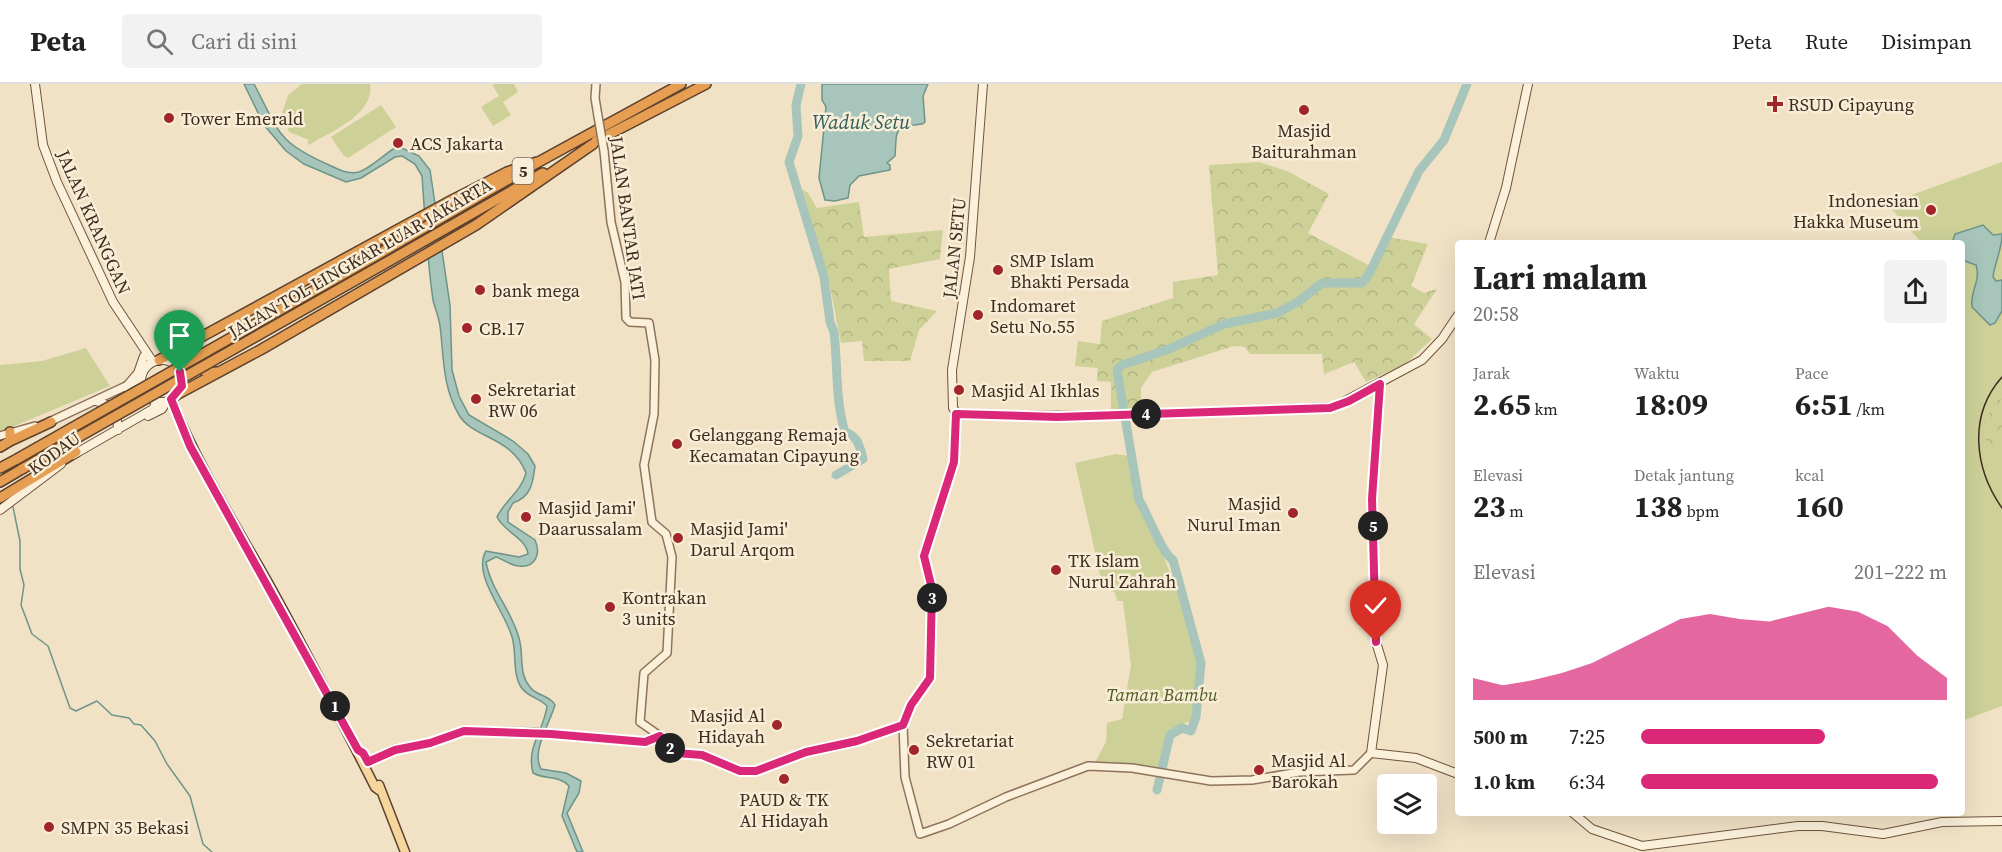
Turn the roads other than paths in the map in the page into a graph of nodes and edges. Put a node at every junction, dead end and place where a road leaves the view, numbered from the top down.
1 (35, 84) edge
2 (596, 84) edge
3 (681, 84) edge
4 (706, 84) edge
5 (983, 84) edge
6 (1528, 84) edge
7 (593, 144) junction
8 (537, 162) junction
9 (1490, 240) edge
10 (1455, 320) edge
11 (132, 332) junction
12 (201, 336) junction
13 (144, 356) junction
14 (154, 362) junction
15 (219, 372) junction
16 (141, 379) junction
17 (1380, 384) junction
18 (121, 390) junction
19 (174, 395) junction
20 (96, 401) junction
21 (157, 401) junction
22 (956, 414) junction
23 (136, 420) junction
24 (51, 422) joint
25 (118, 430) junction
26 (0, 436) edge
27 (10, 437) junction
28 (0, 447) edge
29 (76, 452) junction
30 (0, 468) edge
31 (0, 482) edge
32 (0, 498) edge
33 (0, 510) edge
34 (903, 725) junction
35 (660, 736) junction
36 (358, 750) junction
37 (1371, 753) junction
38 (368, 762) junction
39 (1455, 773) edge
40 (380, 790) junction
41 (1577, 816) edge
42 (2002, 821) edge
43 (405, 852) edge

1 - 11 main road, JALAN KRANGGAN
2 - 35 street, JALAN BANTAR JATI, bridge
3 - 8 highway, JALAN TOL LINGKAR LUAR JAKARTA / 5
4 - 7 highway, JALAN TOL LINGKAR LUAR JAKARTA / 5
5 - 22 main road, JALAN SETU
6 - 9 main road
7 - 15 highway
7 - 31 highway, JALAN TOL LINGKAR LUAR JAKARTA / 5, bridge
8 - 12 highway
8 - 30 highway, JALAN TOL LINGKAR LUAR JAKARTA / 5, bridge
10 - 17 main road
11 - 13 main road, JALAN KRANGGAN
11 - 14 main road, JALAN KRANGGAN
12 - 14 highway
12 - 15 highway
13 - 14 main road, JALAN KRANGGAN
13 - 18 main road
14 - 16 main road
14 - 19 main road
15 - 19 highway
16 - 18 street
16 - 21 main road
17 - 22 main road
17 - 37 main road
18 - 20 street
19 - 21 main road
19 - 23 main road, KODAU
19 - 36 main road
20 - 24 street
20 - 25 main road
21 - 23 main road, KODAU
22 - 34 street
23 - 25 main road, KODAU
24 - 27 highway
25 - 29 main road, KODAU
26 - 27 street
27 - 28 highway
29 - 32 highway
29 - 33 main road, KODAU
34 - 35 street
34 - 37 street
35 - 38 street
36 - 38 main road
36 - 40 main road
37 - 39 main road
38 - 40 main road
40 - 43 main road
41 - 42 main road

